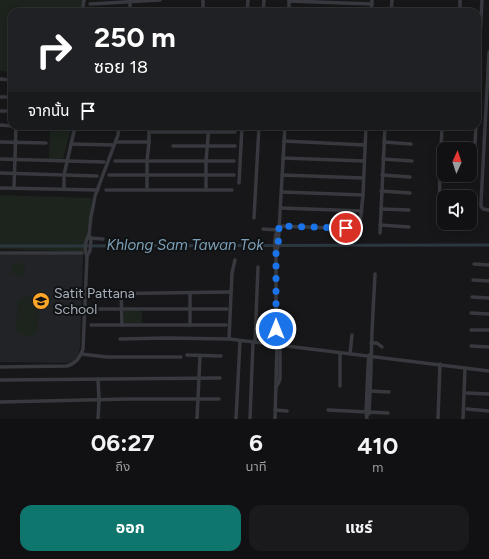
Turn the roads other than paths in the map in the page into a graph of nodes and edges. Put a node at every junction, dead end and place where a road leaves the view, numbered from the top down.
1 (160, 0) edge
2 (289, 0) edge
3 (482, 0) edge
4 (130, 1) edge
5 (372, 2) edge
6 (90, 4) dead end
7 (481, 20) edge
8 (489, 52) edge
9 (488, 78) edge
10 (16, 130) edge
11 (74, 130) edge
12 (119, 130) edge
13 (242, 130) edge
14 (259, 130) edge
15 (285, 130) edge
16 (366, 130) edge
17 (385, 130) edge
18 (442, 130) edge
19 (476, 130) edge
20 (149, 132) joint
21 (209, 132) junction
22 (235, 132) dead end
23 (0, 142) edge
24 (149, 142) junction
25 (284, 142) junction
26 (384, 142) junction
27 (475, 142) edge
28 (15, 143) junction
29 (46, 143) dead end
30 (71, 144) junction
31 (411, 144) dead end
32 (114, 145) junction
33 (365, 145) junction
34 (173, 146) dead end
35 (208, 146) junction
36 (235, 146) dead end
37 (283, 158) junction
38 (0, 159) edge
39 (15, 159) junction
40 (383, 159) junction
41 (67, 161) junction
42 (115, 161) dead end
43 (147, 161) junction
44 (206, 161) junction
45 (234, 161) dead end
46 (412, 161) dead end
47 (104, 162) dead end
48 (364, 162) junction
49 (0, 173) edge
50 (14, 174) junction
51 (64, 175) junction
52 (109, 175) dead end
53 (147, 175) junction
54 (234, 175) dead end
55 (282, 175) junction
56 (97, 176) dead end
57 (206, 176) junction
58 (382, 176) junction
59 (410, 177) dead end
60 (363, 178) junction
61 (239, 184) dead end
62 (0, 188) edge
63 (14, 188) junction
64 (64, 189) junction
65 (98, 190) junction
66 (106, 190) dead end
67 (147, 190) junction
68 (206, 190) junction
69 (232, 190) dead end
70 (440, 190) edge
71 (382, 191) junction
72 (282, 192) junction
73 (410, 193) dead end
74 (363, 195) junction
75 (281, 208) junction
76 (381, 209) junction
77 (409, 210) dead end
78 (489, 210) edge
79 (362, 211) junction
80 (254, 218) dead end
81 (380, 225) junction
82 (409, 227) dead end
83 (263, 229) dead end
84 (279, 229) junction
85 (360, 229) junction
86 (380, 233) dead end
87 (359, 234) dead end
88 (89, 239) junction
89 (103, 240) dead end
90 (86, 252) junction
91 (0, 253) edge
92 (235, 260) dead end
93 (474, 264) dead end
94 (489, 265) edge
95 (258, 267) dead end
96 (375, 274) dead end
97 (473, 280) dead end
98 (489, 281) edge
99 (229, 292) dead end
100 (121, 293) junction
101 (190, 293) junction
102 (90, 294) dead end
103 (472, 297) dead end
104 (489, 298) edge
105 (84, 309) junction
106 (121, 309) junction
107 (190, 309) junction
108 (227, 309) dead end
109 (471, 313) dead end
110 (489, 314) edge
111 (226, 324) dead end
112 (91, 325) dead end
113 (122, 325) junction
114 (190, 325) junction
115 (471, 330) dead end
116 (489, 330) edge
117 (352, 335) dead end
118 (120, 339) dead end
119 (229, 339) junction
120 (240, 341) junction
121 (254, 342) junction
122 (371, 343) junction
123 (278, 345) junction
124 (471, 346) dead end
125 (382, 347) dead end
126 (489, 347) edge
127 (340, 353) junction
128 (81, 354) junction
129 (350, 354) junction
130 (187, 355) dead end
131 (200, 356) junction
132 (221, 356) dead end
133 (370, 356) junction
134 (181, 357) dead end
135 (440, 364) junction
136 (0, 366) edge
137 (369, 368) junction
138 (465, 368) junction
139 (489, 371) edge
140 (199, 378) junction
141 (220, 378) dead end
142 (98, 379) junction
143 (0, 380) edge
144 (340, 386) dead end
145 (370, 391) junction
146 (389, 392) dead end
147 (467, 393) dead end
148 (489, 394) edge
149 (198, 399) junction
150 (219, 399) dead end
151 (99, 400) junction
152 (0, 402) edge
153 (467, 409) dead end
154 (275, 410) junction
155 (328, 410) dead end
156 (287, 411) dead end
157 (489, 411) edge
158 (367, 412) junction
159 (388, 413) dead end
160 (98, 419) edge
161 (197, 419) edge
162 (236, 419) edge
163 (250, 419) edge
164 (274, 419) edge
165 (367, 419) edge
166 (438, 419) edge
167 (463, 419) edge

1 - 4 street
2 - 5 street
3 - 7 street
4 - 6 street
8 - 9 street
9 - 78 street
10 - 28 street
11 - 30 street
12 - 32 street
13 - 61 street
14 - 80 street
15 - 25 street
16 - 33 street
17 - 26 street
18 - 70 street
19 - 27 street
20 - 21 street
20 - 24 street
21 - 22 street
21 - 35 street
23 - 28 street
24 - 32 street
24 - 43 street
25 - 33 street
25 - 37 street
26 - 31 street
26 - 40 street
28 - 29 street
28 - 39 street
30 - 32 street
30 - 41 street
32 - 65 street
33 - 48 street
34 - 35 street
35 - 36 street
35 - 44 street
37 - 48 street
37 - 55 street
38 - 39 street
39 - 41 street
39 - 50 street
40 - 46 street
40 - 58 street
41 - 47 street
41 - 51 street
42 - 43 street
43 - 44 street
43 - 53 street
44 - 45 street
44 - 57 street
48 - 60 street
49 - 50 street
50 - 51 street
50 - 63 street
51 - 56 street
51 - 64 street
52 - 53 street
53 - 57 street
53 - 67 street
54 - 57 street
55 - 60 street
55 - 72 street
57 - 68 street
58 - 59 street
58 - 71 street
60 - 74 street
62 - 63 street
63 - 64 street
64 - 65 street
65 - 88 street
66 - 67 street
67 - 68 street
68 - 69 street
71 - 73 street
71 - 76 street
72 - 74 street
72 - 75 street
74 - 79 street
75 - 79 street
75 - 84 street
76 - 77 street
76 - 81 street
79 - 85 street
81 - 82 street
81 - 86 street
83 - 84 street
84 - 85 street
84 - 123 street
85 - 87 street
88 - 89 street
88 - 90 street
90 - 91 street
90 - 105 street
92 - 119 street
93 - 94 street
95 - 121 street
96 - 122 street
97 - 98 street
99 - 101 street
100 - 101 street
100 - 102 street
100 - 106 street
101 - 107 street
103 - 104 street
105 - 106 street
105 - 128 street
106 - 107 street
106 - 113 street
107 - 108 street
107 - 114 street
109 - 110 street
111 - 114 street
112 - 113 street
113 - 114 street
115 - 116 street
117 - 129 street
118 - 119 street
119 - 120 street
120 - 121 street
120 - 162 street
121 - 123 street
121 - 163 street
122 - 125 street
122 - 133 street
123 - 127 street
123 - 154 street
124 - 126 street
127 - 129 street
127 - 144 street
128 - 134 street
128 - 136 street
129 - 133 street
130 - 131 street
131 - 132 street
131 - 140 street
133 - 135 street
133 - 137 street
135 - 138 street
135 - 166 street
137 - 145 street
137 - 158 street
138 - 139 street
138 - 167 street
140 - 141 street
140 - 142 street
140 - 149 street
142 - 143 street
142 - 151 street
145 - 146 street
145 - 158 street
147 - 148 street
149 - 150 street
149 - 151 street
149 - 161 street
151 - 152 street
151 - 160 street
153 - 157 street
154 - 156 street
154 - 164 street
155 - 158 street
158 - 159 street
158 - 165 street

